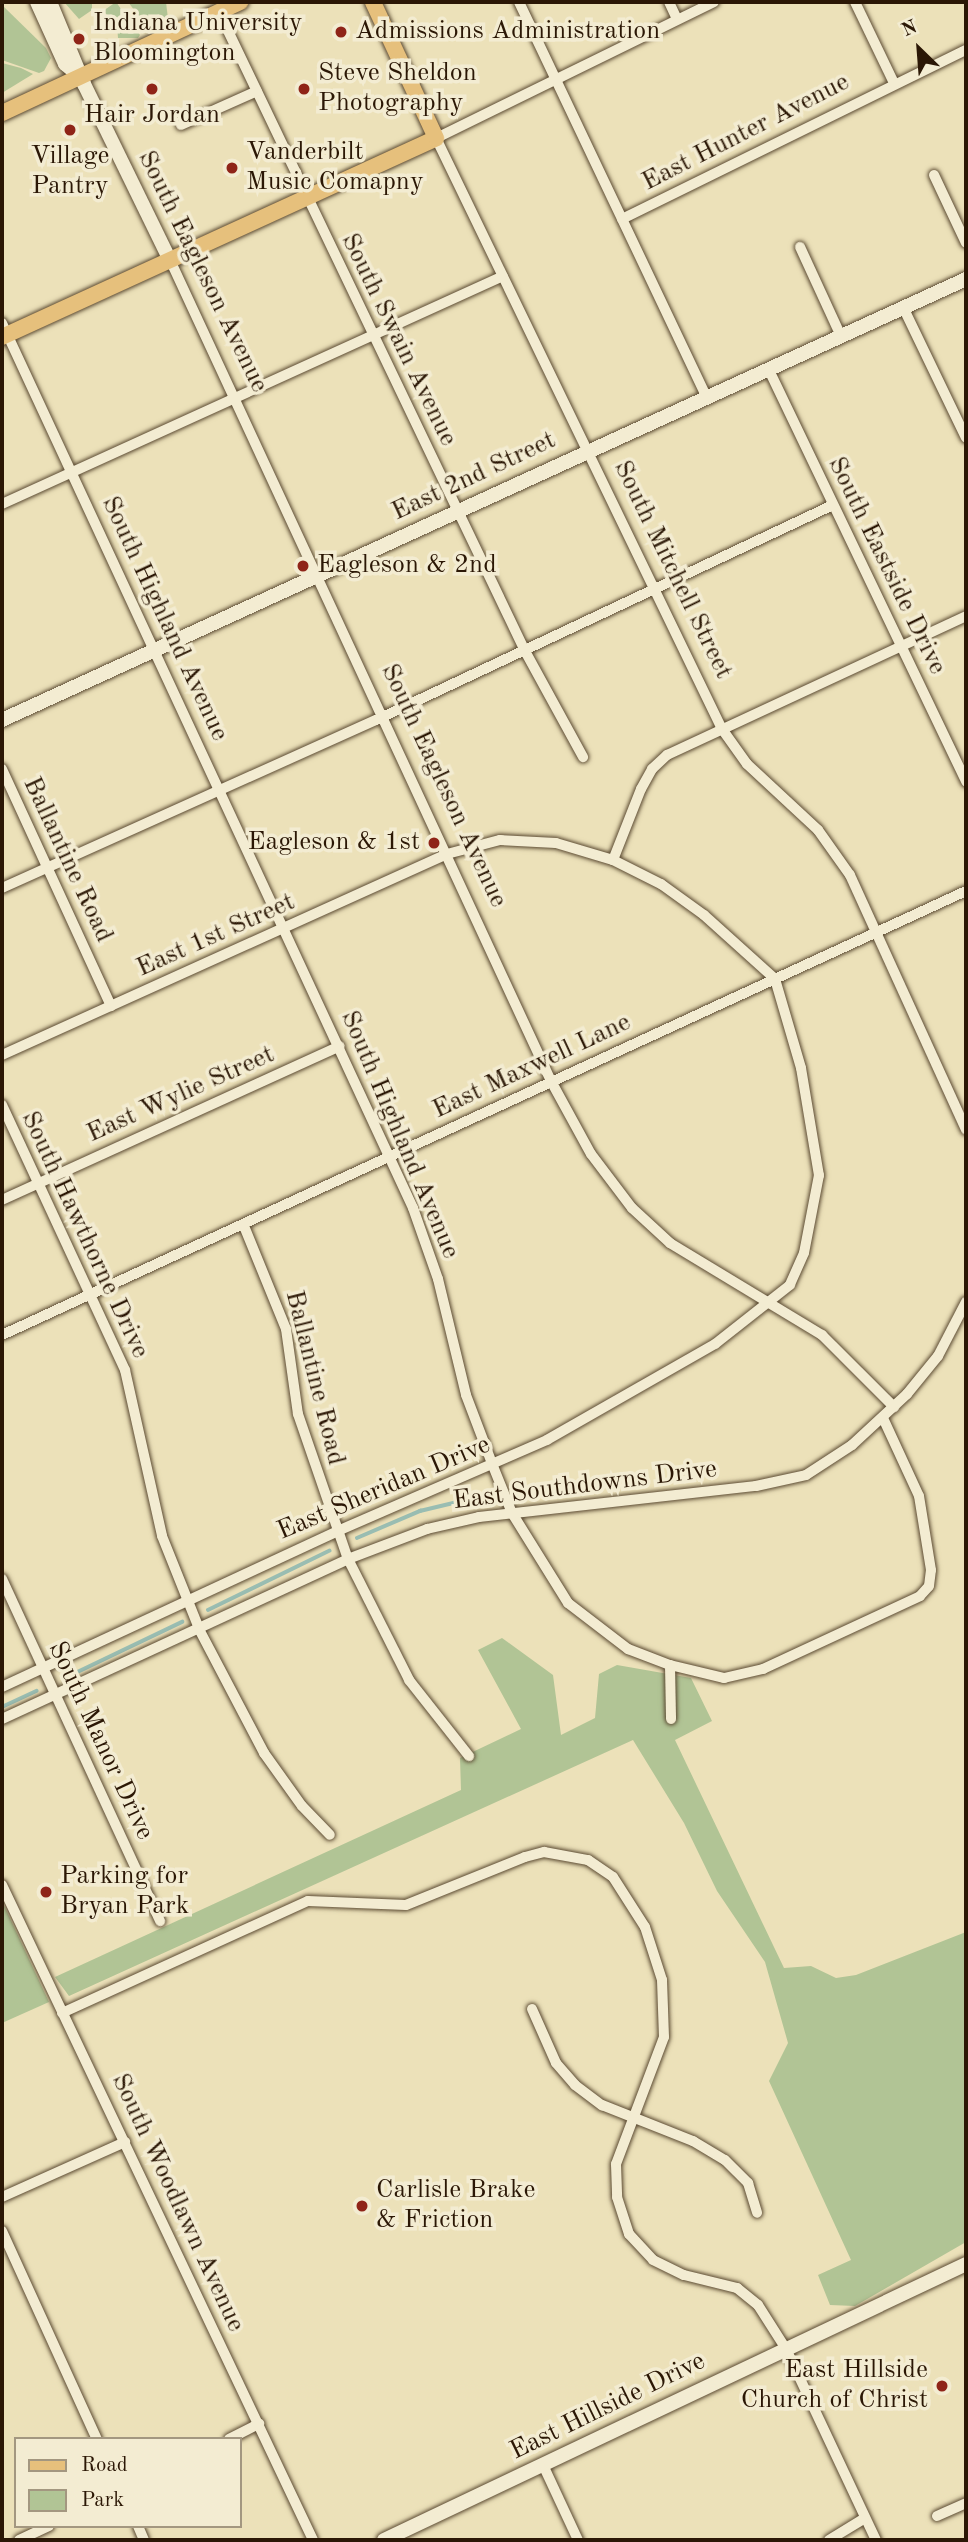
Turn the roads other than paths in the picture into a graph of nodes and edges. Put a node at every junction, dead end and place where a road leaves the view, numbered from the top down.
1 (37, 2) edge
2 (50, 2) edge
3 (240, 2) edge
4 (373, 2) edge
5 (519, 2) edge
6 (670, 2) edge
7 (714, 2) edge
8 (855, 2) edge
9 (219, 12) junction
10 (677, 19) junction
11 (966, 50) edge
12 (81, 77) junction
13 (556, 80) junction
14 (894, 83) junction
15 (257, 91) junction
16 (2, 113) edge
17 (181, 125) dead end
18 (436, 138) junction
19 (934, 175) dead end
20 (308, 198) junction
21 (622, 219) junction
22 (966, 243) edge
23 (800, 247) dead end
24 (171, 262) junction
25 (503, 276) junction
26 (966, 279) edge
27 (903, 307) junction
28 (4, 332) edge
29 (841, 336) junction
30 (373, 337) junction
31 (768, 368) junction
32 (706, 396) junction
33 (236, 399) junction
34 (966, 438) edge
35 (587, 452) junction
36 (72, 472) junction
37 (2, 504) edge
38 (833, 505) junction
39 (458, 513) junction
40 (319, 575) junction
41 (653, 591) junction
42 (966, 616) edge
43 (900, 646) junction
44 (155, 650) junction
45 (525, 651) junction
46 (384, 716) junction
47 (2, 720) edge
48 (722, 729) junction
49 (583, 757) dead end
50 (2, 769) edge
51 (966, 782) edge
52 (221, 790) junction
53 (447, 854) junction
54 (613, 860) junction
55 (46, 868) junction
56 (2, 888) edge
57 (966, 891) edge
58 (285, 929) junction
59 (873, 934) junction
60 (775, 979) junction
61 (111, 1006) junction
62 (340, 1046) junction
63 (2, 1055) edge
64 (551, 1081) junction
65 (2, 1105) edge
66 (966, 1130) edge
67 (389, 1156) junction
68 (38, 1183) junction
69 (2, 1200) edge
70 (244, 1226) junction
71 (90, 1294) junction
72 (966, 1302) edge
73 (769, 1305) junction
74 (2, 1335) edge
75 (894, 1407) junction
76 (883, 1418) junction
77 (493, 1466) junction
78 (512, 1513) junction
79 (338, 1531) junction
80 (348, 1559) junction
81 (2, 1579) edge
82 (188, 1600) junction
83 (200, 1631) junction
84 (670, 1665) junction
85 (44, 1668) junction
86 (2, 1687) edge
87 (54, 1695) junction
88 (2, 1719) edge
89 (671, 1719) dead end
90 (469, 1756) dead end
91 (330, 1835) dead end
92 (2, 1885) edge
93 (160, 1921) dead end
94 (531, 2009) dead end
95 (62, 2013) junction
96 (632, 2119) junction
97 (125, 2142) junction
98 (2, 2197) edge
99 (757, 2213) dead end
100 (2, 2231) edge
101 (966, 2264) edge
102 (786, 2349) junction
103 (258, 2424) junction
104 (96, 2437) edge
105 (233, 2437) edge
106 (543, 2465) junction
107 (966, 2503) edge
108 (936, 2516) dead end
109 (866, 2518) junction
110 (45, 2528) edge
111 (19, 2540) edge
112 (313, 2540) edge
113 (384, 2540) edge
114 (578, 2540) edge
115 (829, 2540) edge
116 (876, 2540) edge

1 - 12 street, South Eagleson Avenue
2 - 12 street, South Eagleson Avenue
3 - 9 main road
4 - 18 main road, South Mitchell Street
5 - 13 street
6 - 10 street
7 - 10 street
8 - 14 street
9 - 12 main road
9 - 15 street, South Swain Avenue
10 - 13 street
11 - 14 street, East Hunter Avenue
12 - 16 main road
12 - 24 street, South Eagleson Avenue
13 - 18 street
13 - 21 street
14 - 21 street, East Hunter Avenue
15 - 17 street
15 - 20 street, South Swain Avenue
18 - 20 main road
18 - 25 street, South Mitchell Street
19 - 22 street
20 - 24 main road
20 - 30 street, South Swain Avenue
21 - 32 street
23 - 29 street
24 - 28 main road
24 - 33 street, South Eagleson Avenue
25 - 30 street
25 - 35 street, South Mitchell Street
26 - 27 street, East 2nd Street
27 - 29 street, East 2nd Street
27 - 34 street
28 - 36 street, South Highland Avenue
29 - 31 street, East 2nd Street
30 - 33 street
30 - 39 street, South Swain Avenue
31 - 32 street, East 2nd Street
31 - 38 street, South Eastside Drive
32 - 35 street, East 2nd Street
33 - 36 street
33 - 40 street, South Eagleson Avenue
35 - 39 street, East 2nd Street
35 - 41 street, South Mitchell Street
36 - 37 street
36 - 44 street, South Highland Avenue
38 - 41 street
38 - 43 street, South Eastside Drive
39 - 40 street, East 2nd Street
39 - 45 street, South Swain Avenue
40 - 44 street, East 2nd Street
40 - 46 street, South Eagleson Avenue
41 - 45 street
41 - 48 street, South Mitchell Street
42 - 43 street
43 - 48 street
43 - 51 street, South Eastside Drive
44 - 47 street, East 2nd Street
44 - 52 street, South Highland Avenue
45 - 46 street
45 - 49 street, South Swain Avenue
46 - 52 street
46 - 53 street, South Eagleson Avenue
48 - 54 street
48 - 59 street, South Mitchell Street
50 - 55 street, Ballantine Road
52 - 55 street
52 - 58 street, South Highland Avenue
53 - 54 street, East 1st Street
53 - 58 street, East 1st Street
53 - 64 street, South Eagleson Avenue
54 - 60 street, East 1st Street
55 - 56 street
55 - 61 street, Ballantine Road
57 - 59 street, East Maxwell Lane
58 - 61 street, East 1st Street
58 - 62 street, South Highland Avenue
59 - 60 street, East Maxwell Lane
59 - 66 street, South Mitchell Street
60 - 64 street, East Maxwell Lane
60 - 73 street, East Sheridan Drive
61 - 63 street, East 1st Street
62 - 67 street, South Highland Avenue
62 - 68 street, East Wylie Street
64 - 67 street, East Maxwell Lane
64 - 73 street, South Eagleson Avenue
65 - 68 street, South Hawthorne Drive
67 - 70 street, East Maxwell Lane
67 - 77 street, South Highland Avenue
68 - 69 street, East Wylie Street
68 - 71 street, South Hawthorne Drive
70 - 71 street, East Maxwell Lane
70 - 79 street, Ballantine Road
71 - 74 street, East Maxwell Lane
71 - 82 street, South Hawthorne Drive
72 - 75 street, East Southdowns Drive
73 - 75 street, South Eagleson Avenue
73 - 77 street, East Sheridan Drive
75 - 76 street, East Southdowns Drive
76 - 78 street, East Southdowns Drive
76 - 84 street, South Highland Avenue
77 - 78 street, South Highland Avenue
77 - 79 street, East Sheridan Drive
78 - 80 street, East Southdowns Drive
78 - 84 street, South Highland Avenue
79 - 80 street, Ballantine Road
79 - 82 street, East Sheridan Drive
80 - 83 street, East Southdowns Drive
80 - 90 street, Ballantine Road
81 - 85 street, South Manor Drive
82 - 83 street, South Hawthorne Drive
82 - 85 street, East Sheridan Drive
83 - 87 street, East Southdowns Drive
83 - 91 street, South Hawthorne Drive
84 - 89 street
85 - 86 street, East Sheridan Drive
85 - 87 street, South Manor Drive
87 - 88 street, East Southdowns Drive
87 - 93 street, South Manor Drive
92 - 95 street, South Woodlawn Avenue
94 - 96 street
95 - 96 street
95 - 97 street, South Woodlawn Avenue
96 - 99 street
96 - 102 street
97 - 98 street
97 - 103 street, South Woodlawn Avenue
100 - 104 street
101 - 102 street, East Hillside Drive
102 - 106 street, East Hillside Drive
102 - 109 street
103 - 105 street
103 - 112 street, South Woodlawn Avenue
106 - 113 street, East Hillside Drive
106 - 114 street
107 - 108 street
109 - 115 street
109 - 116 street
110 - 111 street

